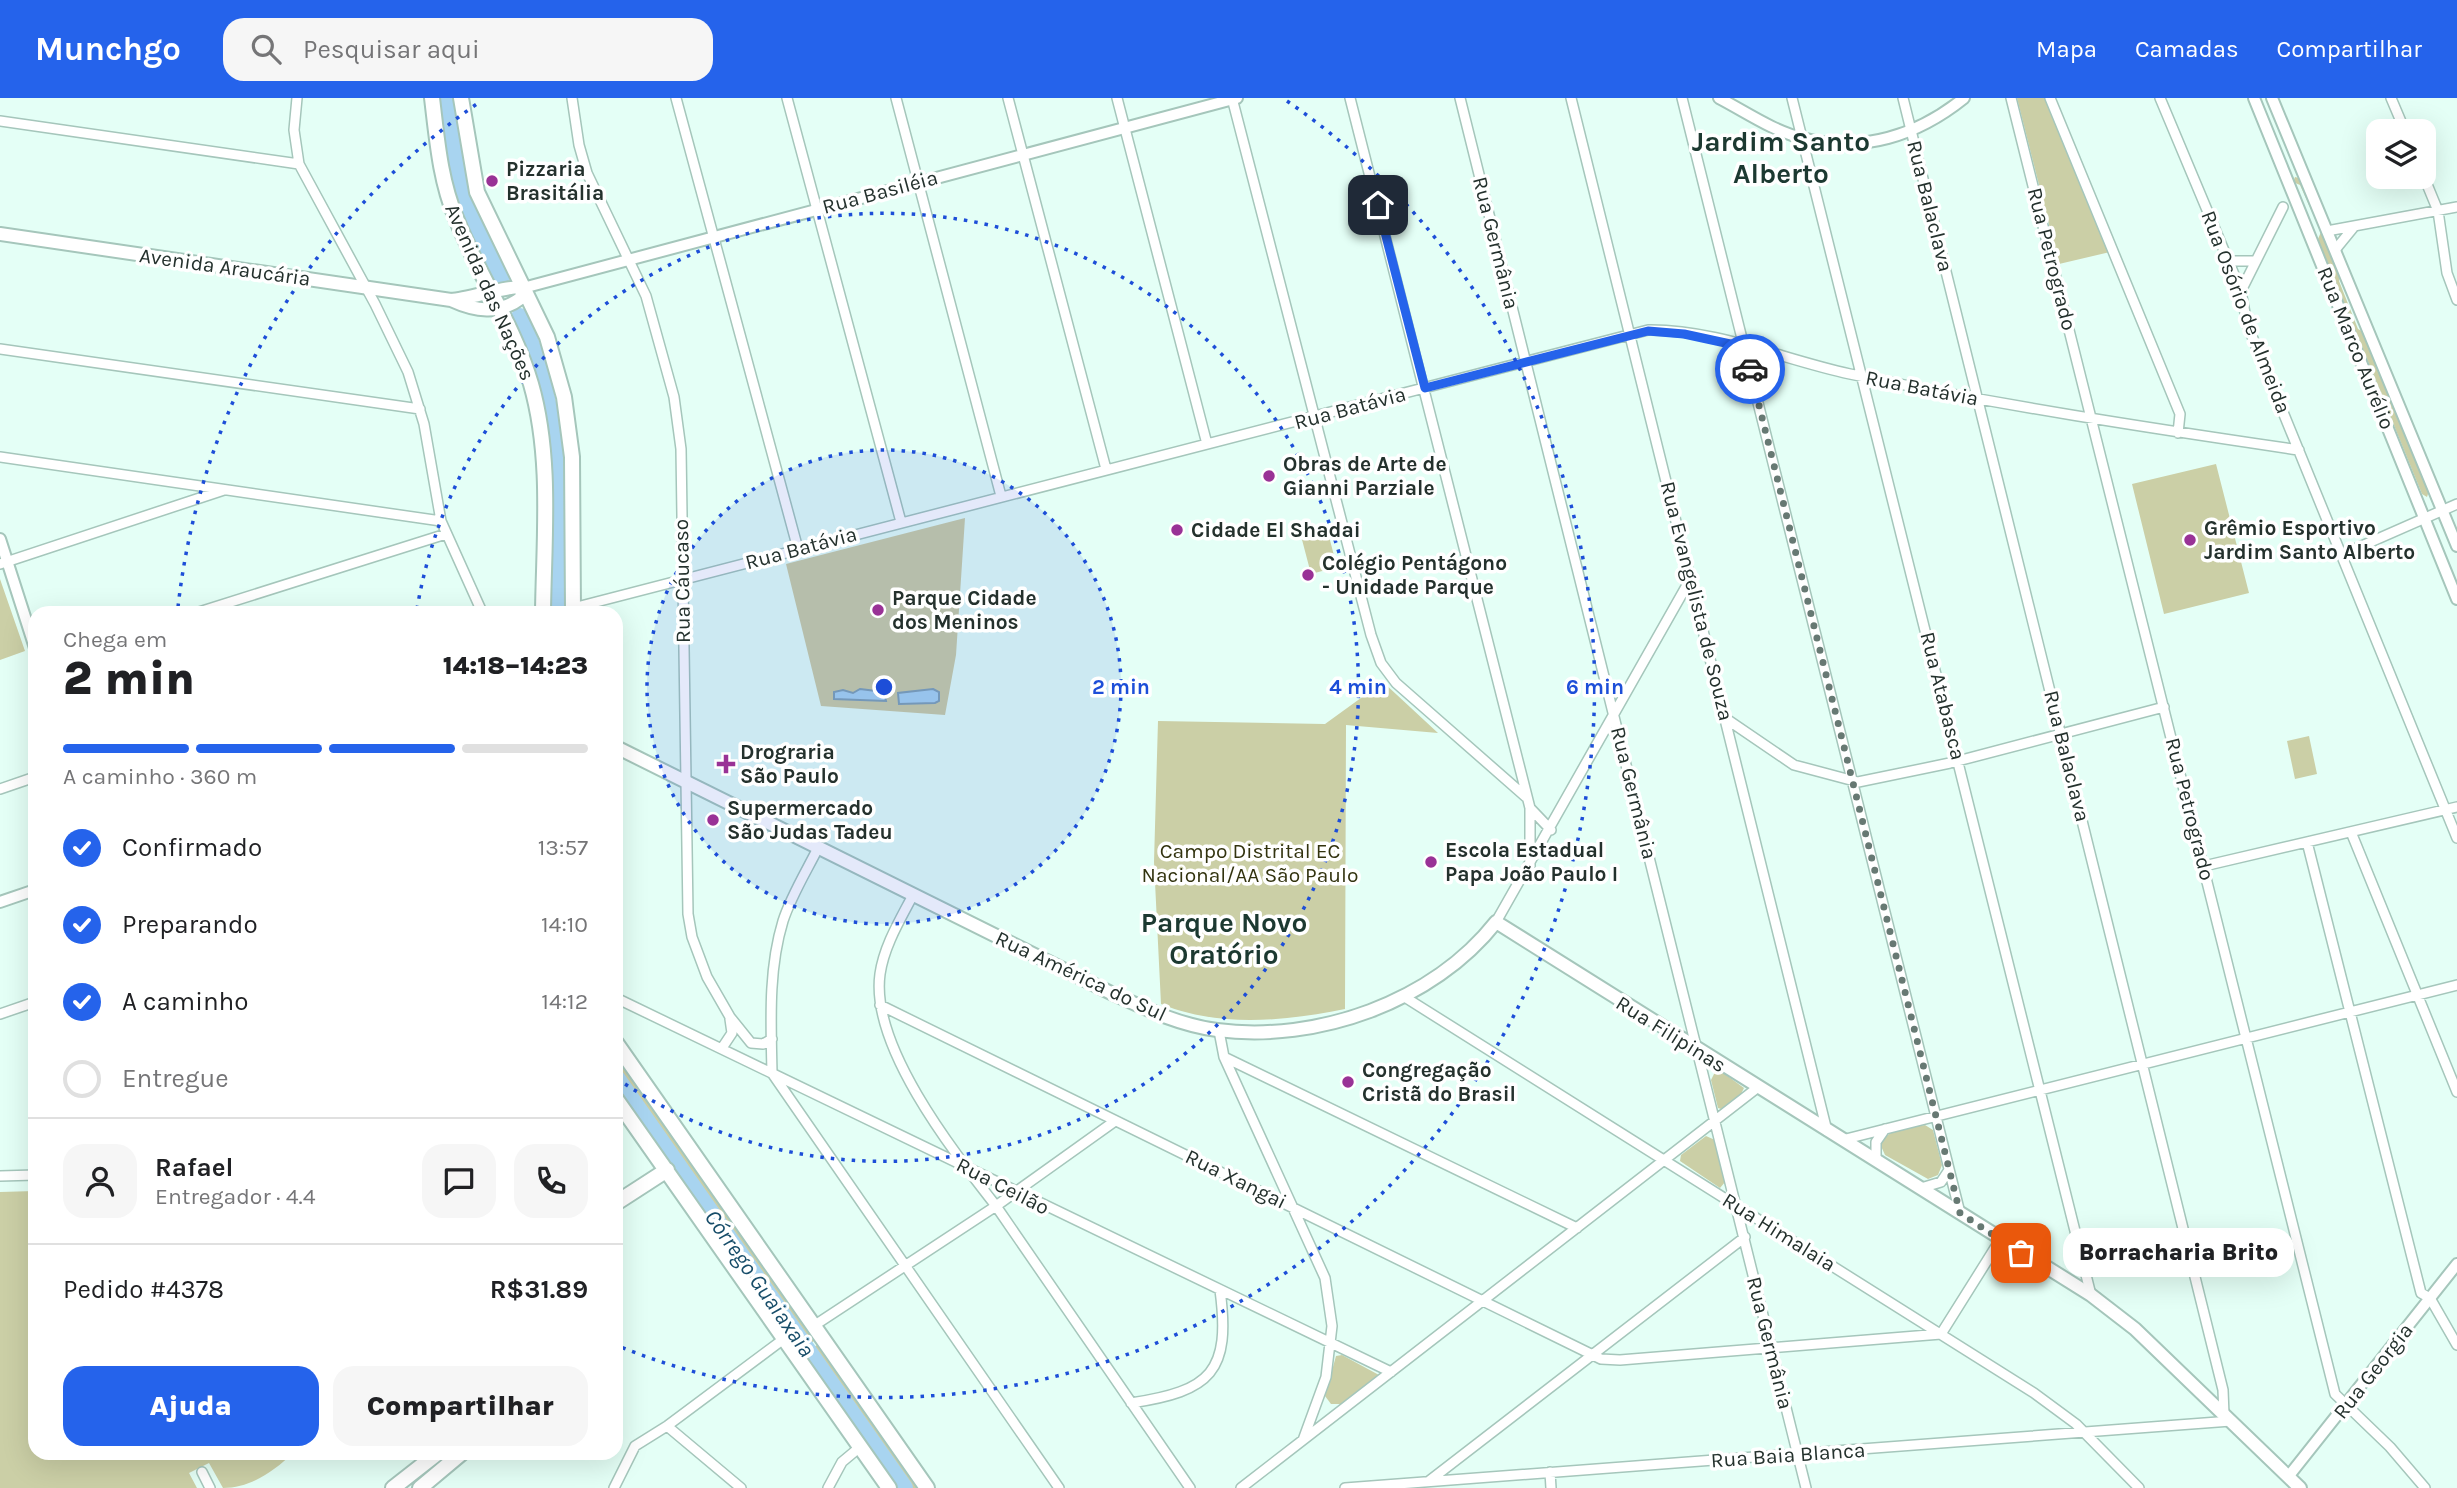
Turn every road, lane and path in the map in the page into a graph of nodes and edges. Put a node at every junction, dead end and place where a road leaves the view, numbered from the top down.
1 (297, 98) edge
2 (432, 98) edge
3 (461, 98) edge
4 (572, 98) edge
5 (676, 98) edge
6 (787, 98) edge
7 (896, 98) edge
8 (1008, 98) edge
9 (1117, 98) edge
10 (1234, 98) edge
11 (1350, 98) edge
12 (1460, 98) edge
13 (1571, 98) edge
14 (1682, 98) edge
15 (1719, 98) edge
16 (1792, 98) edge
17 (1903, 98) edge
18 (1964, 98) edge
19 (2011, 98) edge
20 (2050, 98) edge
21 (2160, 98) edge
22 (2254, 98) edge
23 (2272, 98) edge
24 (2391, 98) edge
25 (2400, 119) edge
26 (0, 121) edge
27 (1125, 128) junction
28 (1912, 132) junction
29 (1802, 138) junction
30 (1023, 154) junction
31 (299, 164) junction
32 (2302, 171) junction
33 (2287, 177) junction
34 (918, 182) junction
35 (2429, 189) edge
36 (2283, 207) dead end
37 (2457, 207) edge
38 (816, 209) junction
39 (2438, 211) junction
40 (2354, 227) junction
41 (2327, 231) junction
42 (0, 234) edge
43 (711, 236) junction
44 (2335, 250) junction
45 (629, 257) junction
46 (2229, 261) junction
47 (2254, 261) junction
48 (365, 288) junction
49 (2241, 291) junction
50 (508, 296) junction
51 (451, 300) junction
52 (2457, 300) edge
53 (1632, 335) junction
54 (1744, 347) junction
55 (0, 349) edge
56 (1526, 361) junction
57 (1862, 376) junction
58 (1425, 388) junction
59 (1977, 399) junction
60 (420, 409) junction
61 (1315, 418) junction
62 (2092, 420) junction
63 (2178, 433) junction
64 (1207, 444) junction
65 (2299, 450) junction
66 (0, 457) edge
67 (1106, 470) junction
68 (225, 490) junction
69 (1001, 496) junction
70 (2457, 504) edge
71 (2443, 510) junction
72 (2425, 518) junction
73 (441, 521) junction
74 (901, 522) junction
75 (446, 534) junction
76 (0, 540) edge
77 (2457, 546) edge
78 (798, 549) junction
79 (2341, 555) junction
80 (4, 563) edge
81 (1691, 578) junction
82 (682, 579) junction
83 (2457, 598) edge
84 (218, 606) edge
85 (479, 606) edge
86 (543, 606) edge
87 (573, 606) edge
88 (587, 606) edge
89 (28, 629) edge
90 (2164, 707) junction
91 (1615, 716) junction
92 (1726, 718) junction
93 (2061, 733) junction
94 (623, 751) edge
95 (1958, 759) junction
96 (28, 779) edge
97 (684, 782) junction
98 (1853, 782) junction
99 (0, 789) edge
100 (1527, 798) junction
101 (2457, 807) edge
102 (1530, 808) junction
103 (2445, 810) junction
104 (1551, 830) junction
105 (2351, 832) junction
106 (2457, 838) edge
107 (2307, 842) junction
108 (818, 848) junction
109 (1530, 866) junction
110 (2204, 866) junction
111 (28, 892) edge
112 (913, 895) junction
113 (0, 902) edge
114 (1496, 922) junction
115 (1485, 935) junction
116 (1514, 936) junction
117 (2457, 985) edge
118 (2417, 995) junction
119 (1403, 996) junction
120 (623, 1001) edge
121 (28, 1004) edge
122 (880, 1005) junction
123 (2350, 1012) junction
124 (0, 1014) edge
125 (730, 1017) junction
126 (1219, 1031) junction
127 (2245, 1038) junction
128 (772, 1039) junction
129 (722, 1048) junction
130 (1698, 1050) junction
131 (623, 1053) edge
132 (1224, 1057) junction
133 (2143, 1063) junction
134 (772, 1073) junction
135 (1757, 1088) junction
136 (2039, 1089) junction
137 (2457, 1092) edge
138 (1821, 1104) junction
139 (623, 1109) edge
140 (1937, 1115) junction
141 (1805, 1117) junction
142 (1115, 1121) junction
143 (1716, 1121) junction
144 (1885, 1129) junction
145 (1827, 1131) junction
146 (1842, 1140) junction
147 (1665, 1160) junction
148 (1876, 1161) junction
149 (964, 1166) junction
150 (1950, 1169) junction
151 (667, 1170) junction
152 (28, 1175) edge
153 (0, 1176) edge
154 (1921, 1188) junction
155 (1015, 1193) junction
156 (623, 1198) edge
157 (996, 1206) junction
158 (1291, 1206) junction
159 (1737, 1206) junction
160 (1960, 1213) junction
161 (1577, 1228) junction
162 (1745, 1237) junction
163 (2000, 1240) junction
164 (2457, 1264) edge
165 (903, 1266) junction
166 (1220, 1290) junction
167 (2091, 1295) junction
168 (2430, 1298) junction
169 (1483, 1301) junction
170 (812, 1327) junction
171 (1941, 1335) junction
172 (785, 1338) junction
173 (1331, 1342) junction
174 (2457, 1345) edge
175 (1771, 1348) junction
176 (1592, 1355) junction
177 (1391, 1372) junction
178 (1131, 1403) junction
179 (2345, 1406) junction
180 (2227, 1418) junction
181 (667, 1426) junction
182 (2084, 1432) junction
183 (1303, 1440) junction
184 (860, 1447) junction
185 (1798, 1454) junction
186 (429, 1460) edge
187 (453, 1460) edge
188 (202, 1472) dead end
189 (1550, 1472) junction
190 (2288, 1477) junction
191 (1428, 1482) junction
192 (210, 1488) edge
193 (393, 1488) edge
194 (420, 1488) edge
195 (614, 1488) edge
196 (741, 1488) edge
197 (828, 1488) edge
198 (889, 1488) edge
199 (927, 1488) edge
200 (1059, 1488) edge
201 (1190, 1488) edge
202 (1241, 1488) edge
203 (1345, 1488) edge
204 (1551, 1488) edge
205 (1807, 1488) edge
206 (2139, 1488) edge
207 (2300, 1488) edge
208 (2425, 1488) edge

1 - 31 street
2 - 50 main road, Avenida das Nações
3 - 50 main road, Avenida das Nações
4 - 45 street, Rua Cáucaso
5 - 43 street
6 - 38 street
7 - 34 street
8 - 30 street
9 - 27 street
10 - 27 street, Rua Basiléia
10 - 61 street
11 - 58 street
12 - 56 street, Rua Germânia
13 - 53 street, Rua Evangelista de Souza
14 - 54 street
15 - 29 street
16 - 29 street, Rua Atabasca
17 - 28 street, Rua Balaclava
18 - 28 street
19 - 62 street, Rua Petrogrado
20 - 63 street
21 - 46 street, Rua Osório de Almeida
22 - 33 street, Rua Marco Aurélio
23 - 32 street, Rua Marco Aurélio
24 - 25 street
26 - 31 street
27 - 30 street, Rua Basiléia
27 - 64 street
28 - 29 street
28 - 59 street, Rua Balaclava
29 - 57 street, Rua Atabasca
30 - 34 street, Rua Basiléia
30 - 67 street
31 - 48 street
32 - 33 street
32 - 41 street, Rua Marco Aurélio
33 - 72 street, Rua Marco Aurélio
34 - 38 street, Rua Basiléia
34 - 69 street
35 - 39 street
36 - 47 street
37 - 39 street
38 - 43 street, Rua Basiléia
38 - 74 street
39 - 40 street
39 - 52 street
40 - 41 street
40 - 44 street
41 - 44 street, Rua Marco Aurélio
42 - 48 main road, Avenida Araucária
43 - 45 street, Rua Basiléia
43 - 78 street
44 - 71 street, Rua Marco Aurélio
45 - 50 street, Rua Basiléia
45 - 82 street, Rua Cáucaso
46 - 47 street
46 - 49 street, Rua Osório de Almeida
47 - 49 street
48 - 51 main road, Avenida Araucária
48 - 60 street
49 - 65 street, Rua Osório de Almeida
50 - 51 main road, Avenida Araucária
50 - 51 main road, Avenida Araucária
50 - 86 main road, Avenida das Nações
50 - 87 main road, Avenida das Nações
53 - 54 street, Rua Batávia
53 - 56 street, Rua Batávia
53 - 81 street, Rua Evangelista de Souza
54 - 57 street, Rua Batávia
54 - 98 street
55 - 60 street
56 - 58 street, Rua Batávia
56 - 91 street, Rua Germânia
57 - 59 street, Rua Batávia
57 - 95 street, Rua Atabasca
58 - 61 street, Rua Batávia
58 - 100 street
59 - 62 street, Rua Batávia
59 - 93 street, Rua Balaclava
60 - 73 street
61 - 64 street, Rua Batávia
61 - 100 street
62 - 63 street, Rua Batávia
62 - 90 street, Rua Petrogrado
63 - 65 street, Rua Batávia
64 - 67 street, Rua Batávia
65 - 79 street, Rua Osório de Almeida
66 - 68 street
67 - 69 street, Rua Batávia
68 - 73 street
68 - 80 street
69 - 74 street, Rua Batávia
70 - 71 street
71 - 72 street
71 - 77 street, Rua Marco Aurélio
72 - 79 street
72 - 83 street, Rua Marco Aurélio
73 - 75 street
74 - 78 street, Rua Batávia
75 - 84 street
75 - 85 street
76 - 80 street
78 - 82 street, Rua Batávia
79 - 103 street, Rua Osório de Almeida
80 - 89 street
81 - 91 street, Rua América do Sul
81 - 92 street, Rua Evangelista de Souza
82 - 88 street, Rua Batávia
82 - 97 street, Rua Cáucaso
90 - 93 street
90 - 110 street, Rua Petrogrado
91 - 104 street, Rua América do Sul
91 - 130 street, Rua Germânia
92 - 98 street
92 - 138 street, Rua Evangelista de Souza
93 - 95 street
93 - 133 street, Rua Balaclava
94 - 97 main road, Rua América do Sul
95 - 98 street
95 - 136 street, Rua Atabasca
96 - 99 street
97 - 108 main road, Rua América do Sul
97 - 125 street, Rua Cáucaso
98 - 140 street
100 - 102 street
101 - 103 street
102 - 104 street
102 - 109 street
103 - 105 street
103 - 106 street, Rua Osório de Almeida
104 - 109 street, Rua América do Sul
105 - 107 street
105 - 118 street
107 - 110 street
107 - 123 street
108 - 112 main road, Rua América do Sul
108 - 128 street
109 - 114 street, Rua América do Sul
110 - 127 street, Rua Petrogrado
111 - 113 street
112 - 122 street
112 - 126 main road, Rua América do Sul
114 - 115 main road, Rua América do Sul
114 - 116 main road, Rua Filipinas
115 - 116 main road, Rua Filipinas
115 - 119 main road, Rua América do Sul
116 - 130 main road, Rua Filipinas
117 - 118 street
118 - 123 street
118 - 137 street
119 - 126 main road, Rua América do Sul
119 - 147 street, Rua Himalaia
120 - 129 street, Rua Ceilão
121 - 124 street
122 - 142 street, Rua Xangai
122 - 149 street
123 - 127 street
123 - 168 street
125 - 128 street, Rua Cáucaso
125 - 129 street
126 - 132 street
127 - 133 street
127 - 179 street, Rua Petrogrado
128 - 134 street
129 - 134 street, Rua Ceilão
130 - 135 main road, Rua Filipinas
130 - 143 street, Rua Germânia
131 - 170 main road
132 - 158 street
132 - 161 street
133 - 136 street
133 - 180 street, Rua Balaclava
134 - 149 street, Rua Ceilão
134 - 165 street
135 - 141 main road, Rua Filipinas
135 - 143 street
136 - 140 street
136 - 167 street, Rua Atabasca
138 - 141 street
138 - 145 street, Rua Evangelista de Souza
139 - 151 main road
140 - 144 street
140 - 150 street
141 - 145 main road, Rua Filipinas
142 - 155 street
142 - 158 street, Rua Xangai
143 - 147 street
143 - 159 street, Rua Germânia
144 - 146 street
144 - 148 street
145 - 146 main road
146 - 148 main road
147 - 159 street, Rua Himalaia
147 - 161 street
148 - 154 main road
149 - 155 street, Rua Ceilão
149 - 157 street
150 - 154 street
150 - 160 street
151 - 156 main road
151 - 172 main road
152 - 153 street
154 - 160 main road
155 - 157 street
155 - 166 street, Rua Ceilão
157 - 165 street
157 - 178 street
158 - 169 street, Rua Xangai
158 - 173 street
159 - 162 street, Rua Germânia
159 - 171 street, Rua Himalaia
160 - 163 main road
161 - 169 street
162 - 175 street, Rua Germânia
162 - 176 street
163 - 167 main road
163 - 171 street
164 - 168 street, Rua Georgia
165 - 170 street
165 - 200 street
166 - 173 street, Rua Ceilão
166 - 178 street
167 - 180 main road
168 - 174 street
168 - 179 street, Rua Georgia
169 - 176 street, Rua Xangai
169 - 177 street
170 - 199 main road
171 - 175 street, Rua Xangai
171 - 182 street, Rua Himalaia
172 - 181 street
172 - 184 main road
173 - 177 street, Rua Ceilão
173 - 183 street
175 - 176 street, Rua Xangai
175 - 185 street, Rua Germânia
176 - 191 street
177 - 183 street
178 - 201 street
179 - 190 street, Rua Georgia
179 - 208 street, Rua Petrogrado
180 - 182 street, Rua Baia Blanca
180 - 190 main road
181 - 195 street
181 - 196 street
182 - 185 street, Rua Baia Blanca
182 - 206 street, Rua Himalaia
183 - 202 street
184 - 197 street
184 - 198 main road
185 - 189 street, Rua Baia Blanca
185 - 205 street, Rua Germânia
186 - 193 main road
187 - 194 main road
188 - 192 street
189 - 191 street, Rua Baia Blanca
189 - 204 street
190 - 207 main road
191 - 203 street, Rua Baia Blanca

